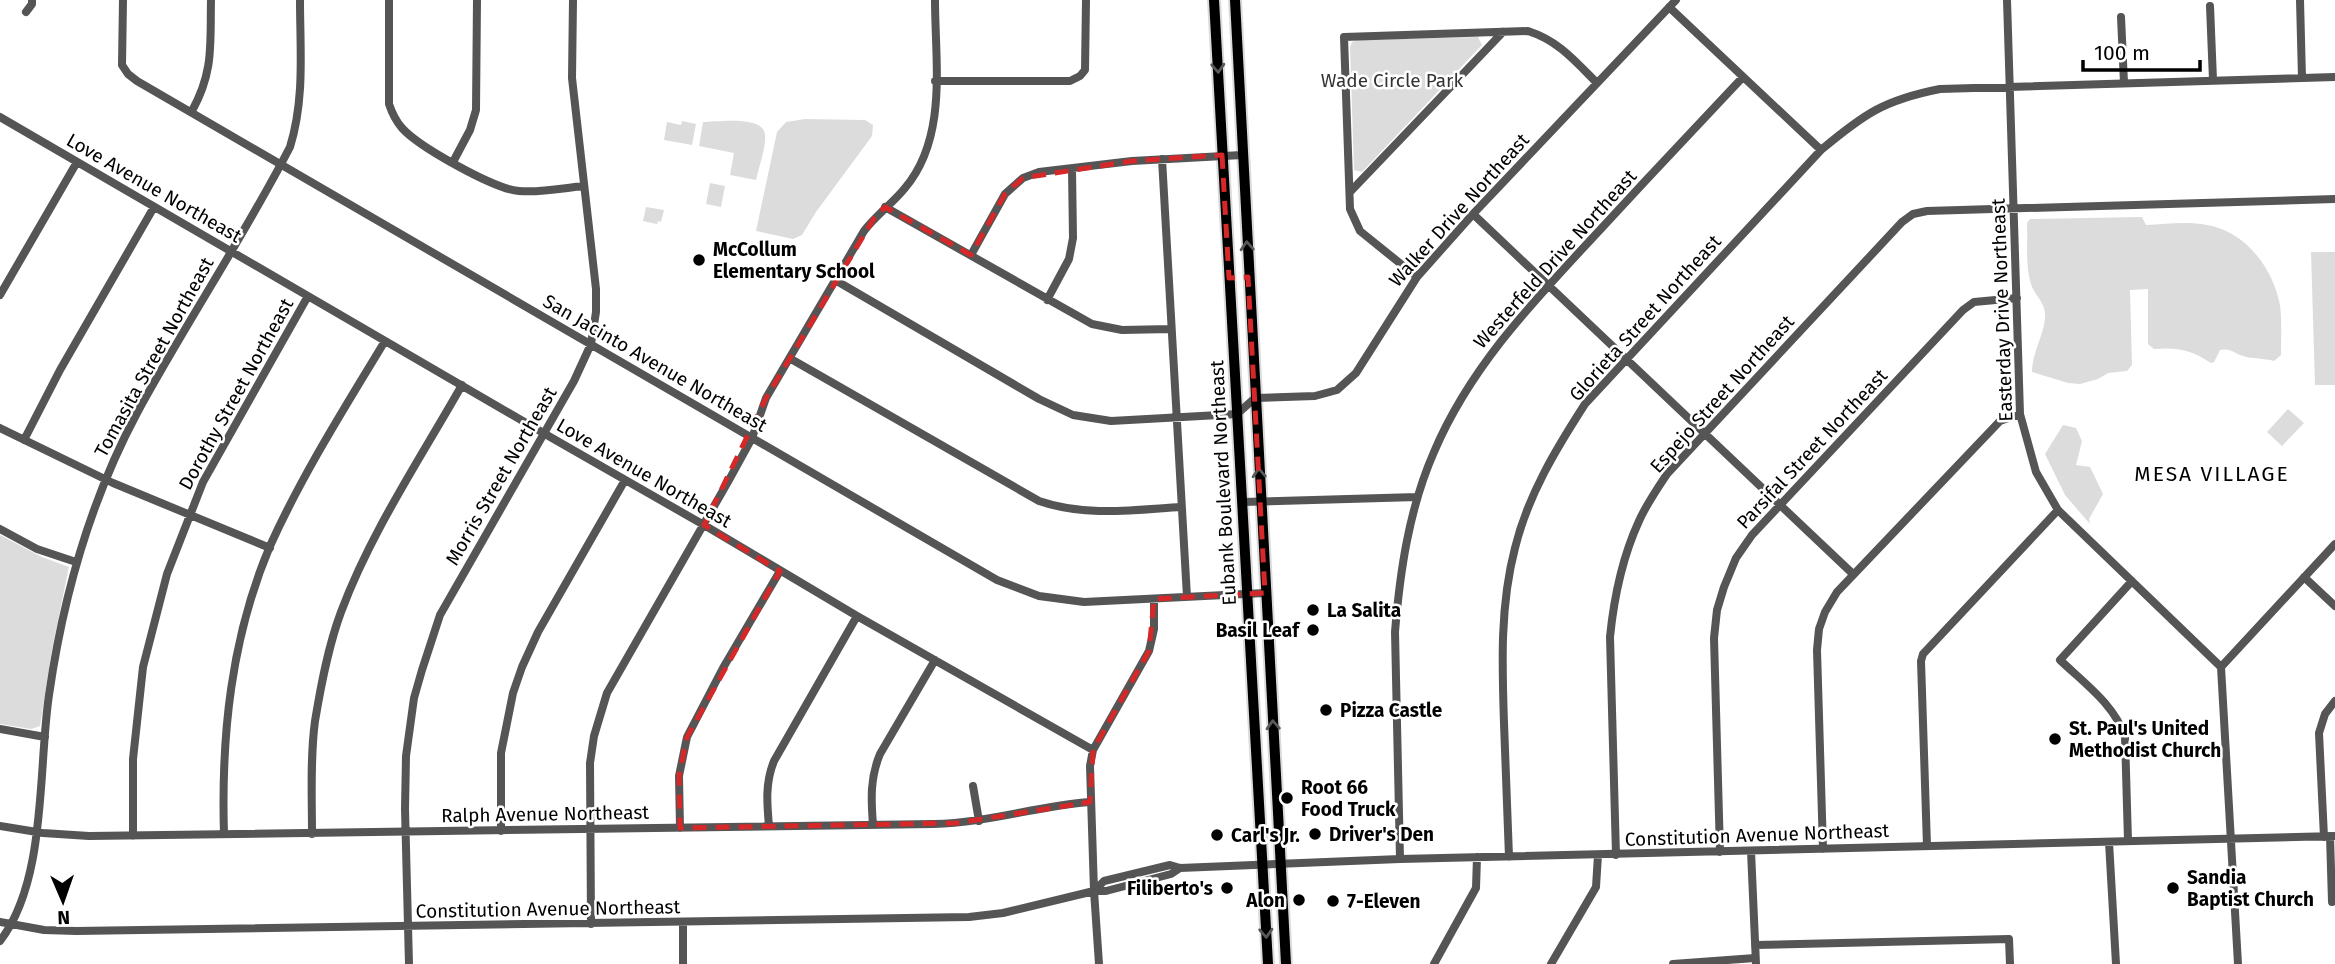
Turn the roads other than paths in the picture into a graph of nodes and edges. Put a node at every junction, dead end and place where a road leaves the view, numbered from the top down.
1 (32, 0) edge
2 (123, 0) edge
3 (211, 0) edge
4 (300, 0) edge
5 (389, 0) edge
6 (477, 0) edge
7 (573, 0) edge
8 (935, 0) edge
9 (1086, 0) edge
10 (1214, 0) edge
11 (1235, 0) edge
12 (2007, 0) edge
13 (2300, 0) edge
14 (1673, 3) edge
15 (2210, 6) dead end
16 (26, 12) dead end
17 (2121, 17) dead end
18 (1503, 32) junction
19 (1743, 77) junction
20 (2335, 77) edge
21 (2302, 78) junction
22 (2213, 80) junction
23 (935, 81) junction
24 (1597, 83) junction
25 (2124, 83) junction
26 (2010, 86) junction
27 (192, 111) junction
28 (0, 117) edge
29 (1821, 150) junction
30 (1222, 155) junction
31 (1242, 155) junction
32 (1162, 159) junction
33 (77, 162) junction
34 (453, 162) junction
35 (281, 164) junction
36 (1072, 169) junction
37 (584, 186) junction
38 (1350, 192) junction
39 (2335, 199) edge
40 (154, 206) junction
41 (885, 207) junction
42 (2014, 208) junction
43 (1473, 214) junction
44 (231, 251) junction
45 (971, 255) junction
46 (1417, 276) junction
47 (1248, 277) junction
48 (1229, 278) junction
49 (835, 280) junction
50 (1548, 286) junction
51 (0, 295) edge
52 (308, 296) junction
53 (2017, 298) junction
54 (1047, 300) junction
55 (1171, 328) junction
56 (385, 341) junction
57 (591, 344) junction
58 (1626, 358) junction
59 (791, 359) junction
60 (462, 385) junction
61 (1255, 398) junction
62 (1237, 414) junction
63 (2020, 414) junction
64 (1176, 418) junction
65 (0, 428) edge
66 (543, 433) junction
67 (1704, 433) junction
68 (752, 438) junction
69 (24, 440) junction
70 (106, 479) junction
71 (625, 480) junction
72 (1417, 498) junction
73 (1260, 501) junction
74 (1242, 502) junction
75 (1779, 503) junction
76 (1181, 507) junction
77 (2058, 510) junction
78 (189, 515) junction
79 (704, 525) junction
80 (0, 529) edge
81 (2335, 544) edge
82 (270, 548) junction
83 (76, 562) junction
84 (780, 571) junction
85 (1853, 575) junction
86 (2304, 577) junction
87 (2132, 581) junction
88 (1265, 593) junction
89 (1247, 594) junction
90 (1187, 597) junction
91 (1154, 599) junction
92 (2335, 606) edge
93 (857, 616) junction
94 (935, 660) junction
95 (2221, 667) junction
96 (2335, 701) edge
97 (0, 729) edge
98 (45, 737) junction
99 (1093, 750) junction
100 (1275, 769) junction
101 (1257, 770) junction
102 (972, 786) dead end
103 (1090, 802) junction
104 (979, 821) junction
105 (873, 825) junction
106 (0, 826) edge
107 (769, 827) junction
108 (680, 828) junction
109 (590, 829) junction
110 (501, 831) junction
111 (36, 832) junction
112 (406, 832) junction
113 (224, 834) junction
114 (312, 834) junction
115 (133, 836) junction
116 (2329, 836) edge
117 (2231, 839) junction
118 (2128, 841) junction
119 (2109, 842) junction
120 (1927, 846) junction
121 (1823, 849) junction
122 (1751, 851) junction
123 (1720, 852) junction
124 (1598, 855) junction
125 (1616, 855) junction
126 (1509, 857) junction
127 (1477, 858) junction
128 (1399, 859) junction
129 (1281, 863) junction
130 (1262, 864) junction
131 (1094, 891) junction
132 (2332, 902) dead end
133 (0, 922) edge
134 (682, 922) junction
135 (591, 924) junction
136 (11, 925) junction
137 (409, 927) junction
138 (0, 941) edge
139 (1755, 945) junction
140 (1756, 961) edge
141 (409, 964) edge
142 (683, 964) edge
143 (1099, 964) edge
144 (1268, 964) edge
145 (1286, 964) edge
146 (1434, 964) edge
147 (1551, 964) edge
148 (1673, 964) edge
149 (2010, 964) edge
150 (2116, 964) edge
151 (2238, 964) edge

1 - 16 street
2 - 27 street, San Jacinto Avenue Northeast
3 - 27 street
4 - 35 street, Tomasita Street Northeast
5 - 34 street
6 - 34 street
7 - 37 street, Morris Street Northeast
8 - 23 street
9 - 23 street
10 -> 30 main road, Eubank Boulevard Northeast
11 - 31 main road, Eubank Boulevard Northeast
12 - 26 street, Easterday Drive Northeast
13 - 21 street
14 - 19 street
14 - 24 street, Walker Drive Northeast
15 - 22 street
17 - 25 street
18 - 24 street
18 - 38 street
18 - 38 street
19 - 29 street
19 - 50 street, Westerfeld Drive Northeast
20 - 21 street, Glorieta Street Northeast
21 - 22 street, Glorieta Street Northeast
22 - 25 street, Glorieta Street Northeast
23 - 41 street
24 - 43 street, Walker Drive Northeast
25 - 26 street, Glorieta Street Northeast
26 - 29 street, Glorieta Street Northeast
26 - 42 street, Easterday Drive Northeast
27 - 35 street, San Jacinto Avenue Northeast
28 - 33 street, Love Avenue Northeast
29 - 58 street, Glorieta Street Northeast
30 - 31 street
30 - 32 street
30 - 48 main road, Eubank Boulevard Northeast
47 -> 31 main road, Eubank Boulevard Northeast
32 - 36 street
32 - 55 street
33 - 40 street, Love Avenue Northeast
33 - 51 street
34 - 37 street
35 - 44 street, Tomasita Street Northeast
35 - 57 street, San Jacinto Avenue Northeast
36 - 45 street
36 - 54 street
37 - 57 street, Morris Street Northeast
38 - 46 street
39 - 42 street, Espejo Street Northeast
40 - 44 street, Love Avenue Northeast
40 - 69 street
41 - 45 street
41 - 49 street
42 - 53 street, Easterday Drive Northeast
42 - 67 street, Espejo Street Northeast
43 - 46 street, Walker Drive Northeast
43 - 50 street
44 - 52 street, Love Avenue Northeast
44 - 70 street, Tomasita Street Northeast
45 - 54 street
46 - 61 street, Walker Drive Northeast
47 - 48 main road
47 - 61 main road, Eubank Boulevard Northeast
48 - 62 main road, Eubank Boulevard Northeast
49 - 59 street
49 - 64 street
50 - 58 street
50 - 72 street, Westerfeld Drive Northeast
52 - 56 street, Love Avenue Northeast
52 - 78 street, Dorothy Street Northeast
53 - 63 street, Easterday Drive Northeast
53 - 75 street, Parsifal Street Northeast
54 - 55 street
55 - 64 street
56 - 60 street, Love Avenue Northeast
56 - 82 street
57 - 66 street, Morris Street Northeast
57 - 68 street, San Jacinto Avenue Northeast
58 - 67 street
58 - 126 street, Glorieta Street Northeast
59 - 68 street
59 - 76 street
60 - 66 street, Love Avenue Northeast
60 - 114 street
61 - 62 street
73 -> 61 main road, Eubank Boulevard Northeast
62 - 64 street
62 - 74 main road, Eubank Boulevard Northeast
63 - 77 street, Easterday Drive Northeast
63 - 85 street
64 - 76 street
65 - 69 street
66 - 71 street, Love Avenue Northeast
66 - 112 street, Morris Street Northeast
67 - 75 street
67 - 125 street, Espejo Street Northeast
68 - 79 street
68 - 91 street, San Jacinto Avenue Northeast
69 - 70 street
70 - 78 street
70 - 83 street, Tomasita Street Northeast
71 - 79 street, Love Avenue Northeast
71 - 110 street
72 - 73 street
72 - 128 street, Westerfeld Drive Northeast
73 - 74 street
73 - 88 main road, Eubank Boulevard Northeast
74 - 89 main road, Eubank Boulevard Northeast
75 - 85 street
75 - 123 street, Parsifal Street Northeast
76 - 90 street
77 - 87 street, Easterday Drive Northeast
77 - 120 street
78 - 82 street
78 - 115 street, Dorothy Street Northeast
79 - 84 street, Love Avenue Northeast
79 - 109 street
80 - 83 street
81 - 86 street
82 - 113 street
83 - 98 street, Tomasita Street Northeast
84 - 93 street, Love Avenue Northeast
84 - 108 street
85 - 121 street
86 - 92 street
86 - 95 street
87 - 95 street, Easterday Drive Northeast
87 - 118 street
88 - 89 street, San Jacinto Avenue Northeast
100 -> 88 main road, Eubank Boulevard Northeast
89 - 90 street, San Jacinto Avenue Northeast
89 - 101 main road, Eubank Boulevard Northeast
90 - 91 street, San Jacinto Avenue Northeast
91 - 99 street
93 - 94 street, Love Avenue Northeast
93 - 107 street
94 - 99 street, Love Avenue Northeast
94 - 105 street
95 - 117 street
96 - 116 street
97 - 98 street
98 - 111 street, Tomasita Street Northeast
99 - 103 street
100 - 101 main road
100 - 129 main road, Eubank Boulevard Northeast
101 - 130 main road, Eubank Boulevard Northeast
102 - 104 street
103 - 104 street, Ralph Avenue Northeast
103 - 131 street
104 - 105 street, Ralph Avenue Northeast
105 - 107 street, Ralph Avenue Northeast
106 - 111 street, Ralph Avenue Northeast
107 - 108 street, Ralph Avenue Northeast
108 - 109 street, Ralph Avenue Northeast
109 - 110 street, Ralph Avenue Northeast
109 - 135 street
110 - 112 street, Ralph Avenue Northeast
111 - 115 street, Ralph Avenue Northeast
111 - 136 street, Tomasita Street Northeast
112 - 114 street, Ralph Avenue Northeast
112 - 137 street, Morris Street Northeast
113 - 114 street, Ralph Avenue Northeast
113 - 115 street, Ralph Avenue Northeast
116 - 117 street, Constitution Avenue Northeast
116 - 132 street
117 - 118 street, Constitution Avenue Northeast
117 - 151 street
118 - 119 street, Constitution Avenue Northeast
119 - 120 street, Constitution Avenue Northeast
119 - 150 street
120 - 121 street, Constitution Avenue Northeast
121 - 122 street, Constitution Avenue Northeast
122 - 123 street, Constitution Avenue Northeast
122 - 139 street
123 - 125 street, Constitution Avenue Northeast
124 - 125 street, Constitution Avenue Northeast
124 - 126 street, Constitution Avenue Northeast
124 - 147 street
126 - 127 street, Constitution Avenue Northeast
127 - 128 street, Constitution Avenue Northeast
127 - 146 street
128 - 129 street, Constitution Avenue Northeast
129 - 130 street, Constitution Avenue Northeast
129 - 145 main road, Eubank Boulevard Northeast
130 - 131 street, Constitution Avenue Northeast
130 -> 144 main road, Eubank Boulevard Northeast
131 - 134 street, Constitution Avenue Northeast
131 - 143 street
133 - 136 street, Constitution Avenue Northeast
134 - 135 street, Constitution Avenue Northeast
134 - 142 street
135 - 137 street, Constitution Avenue Northeast
136 - 137 street, Constitution Avenue Northeast
136 - 138 street, Tomasita Street Northeast
137 - 141 street, Morris Street Northeast
139 - 140 street
139 - 149 street
140 - 148 street

